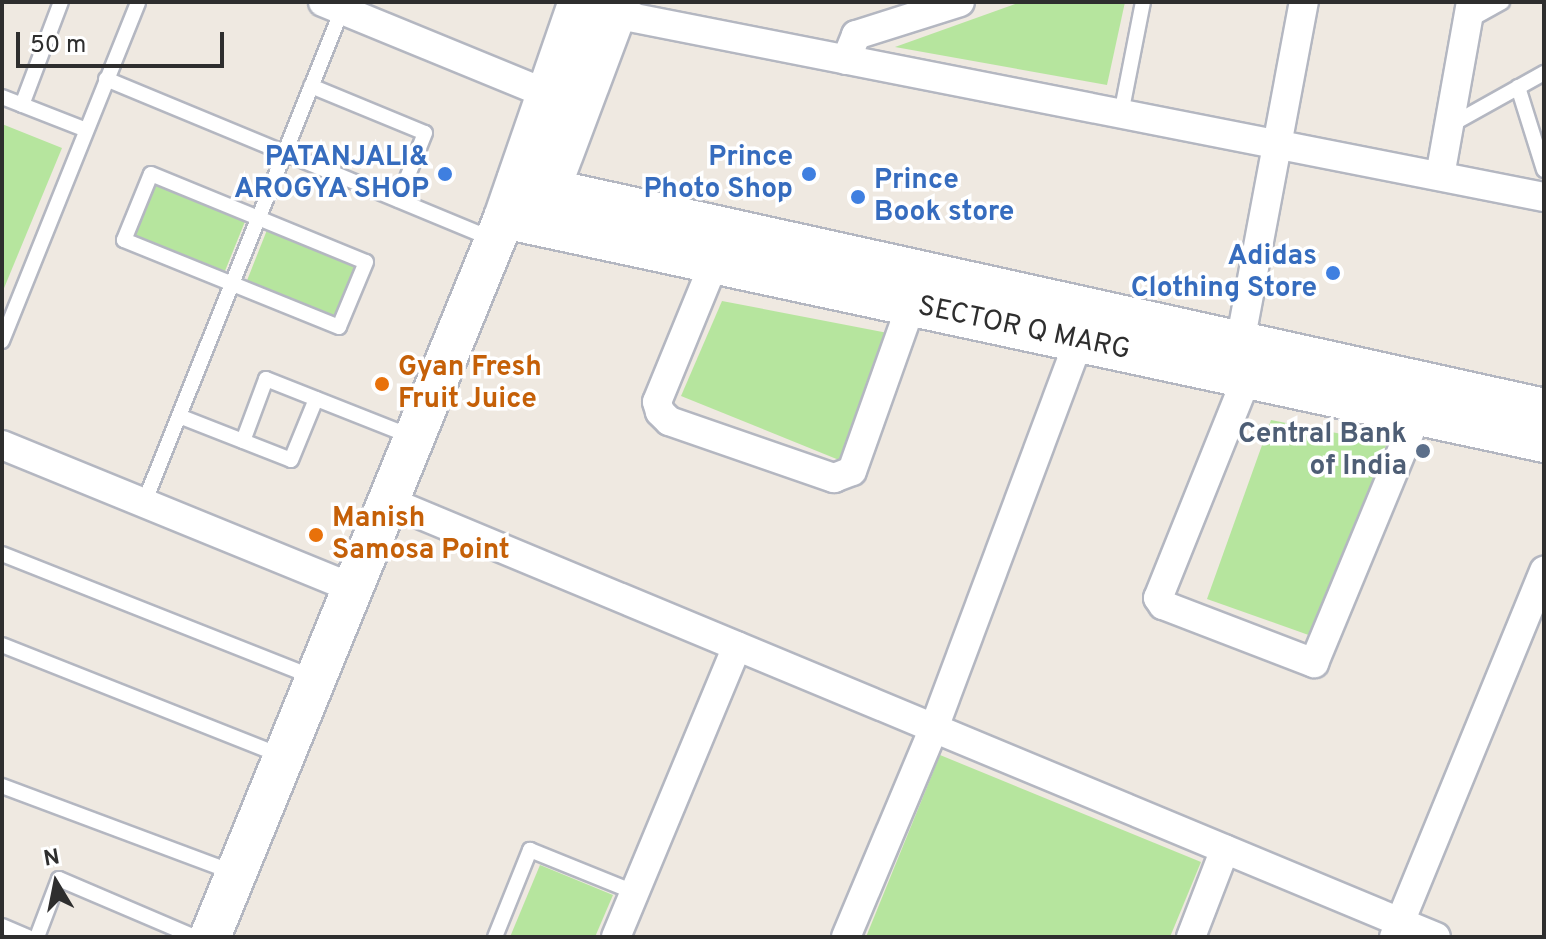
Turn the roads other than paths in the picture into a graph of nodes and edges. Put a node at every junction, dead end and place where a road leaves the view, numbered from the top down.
1 (61, 2) edge
2 (138, 2) edge
3 (960, 2) edge
4 (1143, 2) edge
5 (1304, 2) edge
6 (1502, 2) edge
7 (331, 5) edge
8 (597, 6) edge
9 (1470, 12) edge
10 (846, 60) junction
11 (1544, 73) edge
12 (106, 79) junction
13 (311, 86) junction
14 (1518, 87) junction
15 (2, 97) edge
16 (562, 100) junction
17 (22, 105) junction
18 (1121, 114) junction
19 (1449, 126) junction
20 (86, 130) junction
21 (1277, 144) junction
22 (284, 153) junction
23 (1544, 170) edge
24 (1440, 176) junction
25 (1544, 197) edge
26 (398, 200) junction
27 (520, 211) junction
28 (258, 218) junction
29 (714, 263) junction
30 (232, 284) junction
31 (917, 288) junction
32 (1085, 325) junction
33 (2, 341) edge
34 (1245, 360) junction
35 (316, 399) junction
36 (1544, 409) edge
37 (1417, 414) junction
38 (179, 416) junction
39 (414, 438) junction
40 (243, 441) junction
41 (1544, 442) edge
42 (2, 445) edge
43 (388, 501) junction
44 (144, 503) junction
45 (2, 554) edge
46 (1544, 571) edge
47 (353, 588) junction
48 (2, 645) edge
49 (737, 646) junction
50 (315, 678) junction
51 (934, 728) junction
52 (284, 756) junction
53 (2, 786) edge
54 (1225, 849) junction
55 (236, 873) junction
56 (634, 892) junction
57 (2, 926) edge
58 (1397, 929) edge
59 (28, 937) edge
60 (37, 937) edge
61 (195, 937) edge
62 (210, 937) edge
63 (495, 937) edge
64 (616, 937) edge
65 (846, 937) edge
66 (1191, 937) edge
67 (1436, 937) edge

1 - 17 lane
2 - 12 lane
3 - 10 street
4 - 18 lane
5 - 21 street
6 - 9 lane
7 - 13 lane
7 - 16 street
8 - 10 street
8 - 16 street
9 - 19 street
10 - 18 street
11 - 14 lane
12 - 20 lane
12 - 22 lane
13 - 22 lane
13 - 26 lane
14 - 19 lane
14 - 23 lane
15 - 17 lane
16 - 27 street
17 - 20 lane
18 - 21 street
19 - 24 street
20 - 33 lane
21 - 24 street
21 - 34 street
22 - 26 lane
22 - 28 lane
24 - 25 street
26 - 27 lane
27 - 29 street, SECTOR Q MARG
27 - 31 street
27 - 39 street
28 - 30 lane
28 - 30 lane
28 - 30 lane
29 - 31 street, SECTOR Q MARG
29 - 31 street
30 - 38 lane
31 - 32 street
32 - 34 street
32 - 51 street
34 - 36 street
34 - 37 street
34 - 37 street
35 - 39 lane
35 - 40 lane
35 - 40 lane
37 - 41 street
38 - 40 lane
38 - 44 lane
39 - 43 street
42 - 44 street
43 - 47 street
43 - 49 street
44 - 47 street
45 - 50 lane
46 - 58 street
47 - 50 street
48 - 52 lane
49 - 51 street
49 - 56 street
50 - 52 street
51 - 54 street
51 - 65 street
52 - 55 street
53 - 55 lane
54 - 58 street
54 - 66 street
55 - 62 street
56 - 63 lane
56 - 64 street
57 - 59 lane
58 - 67 street
60 - 61 lane

